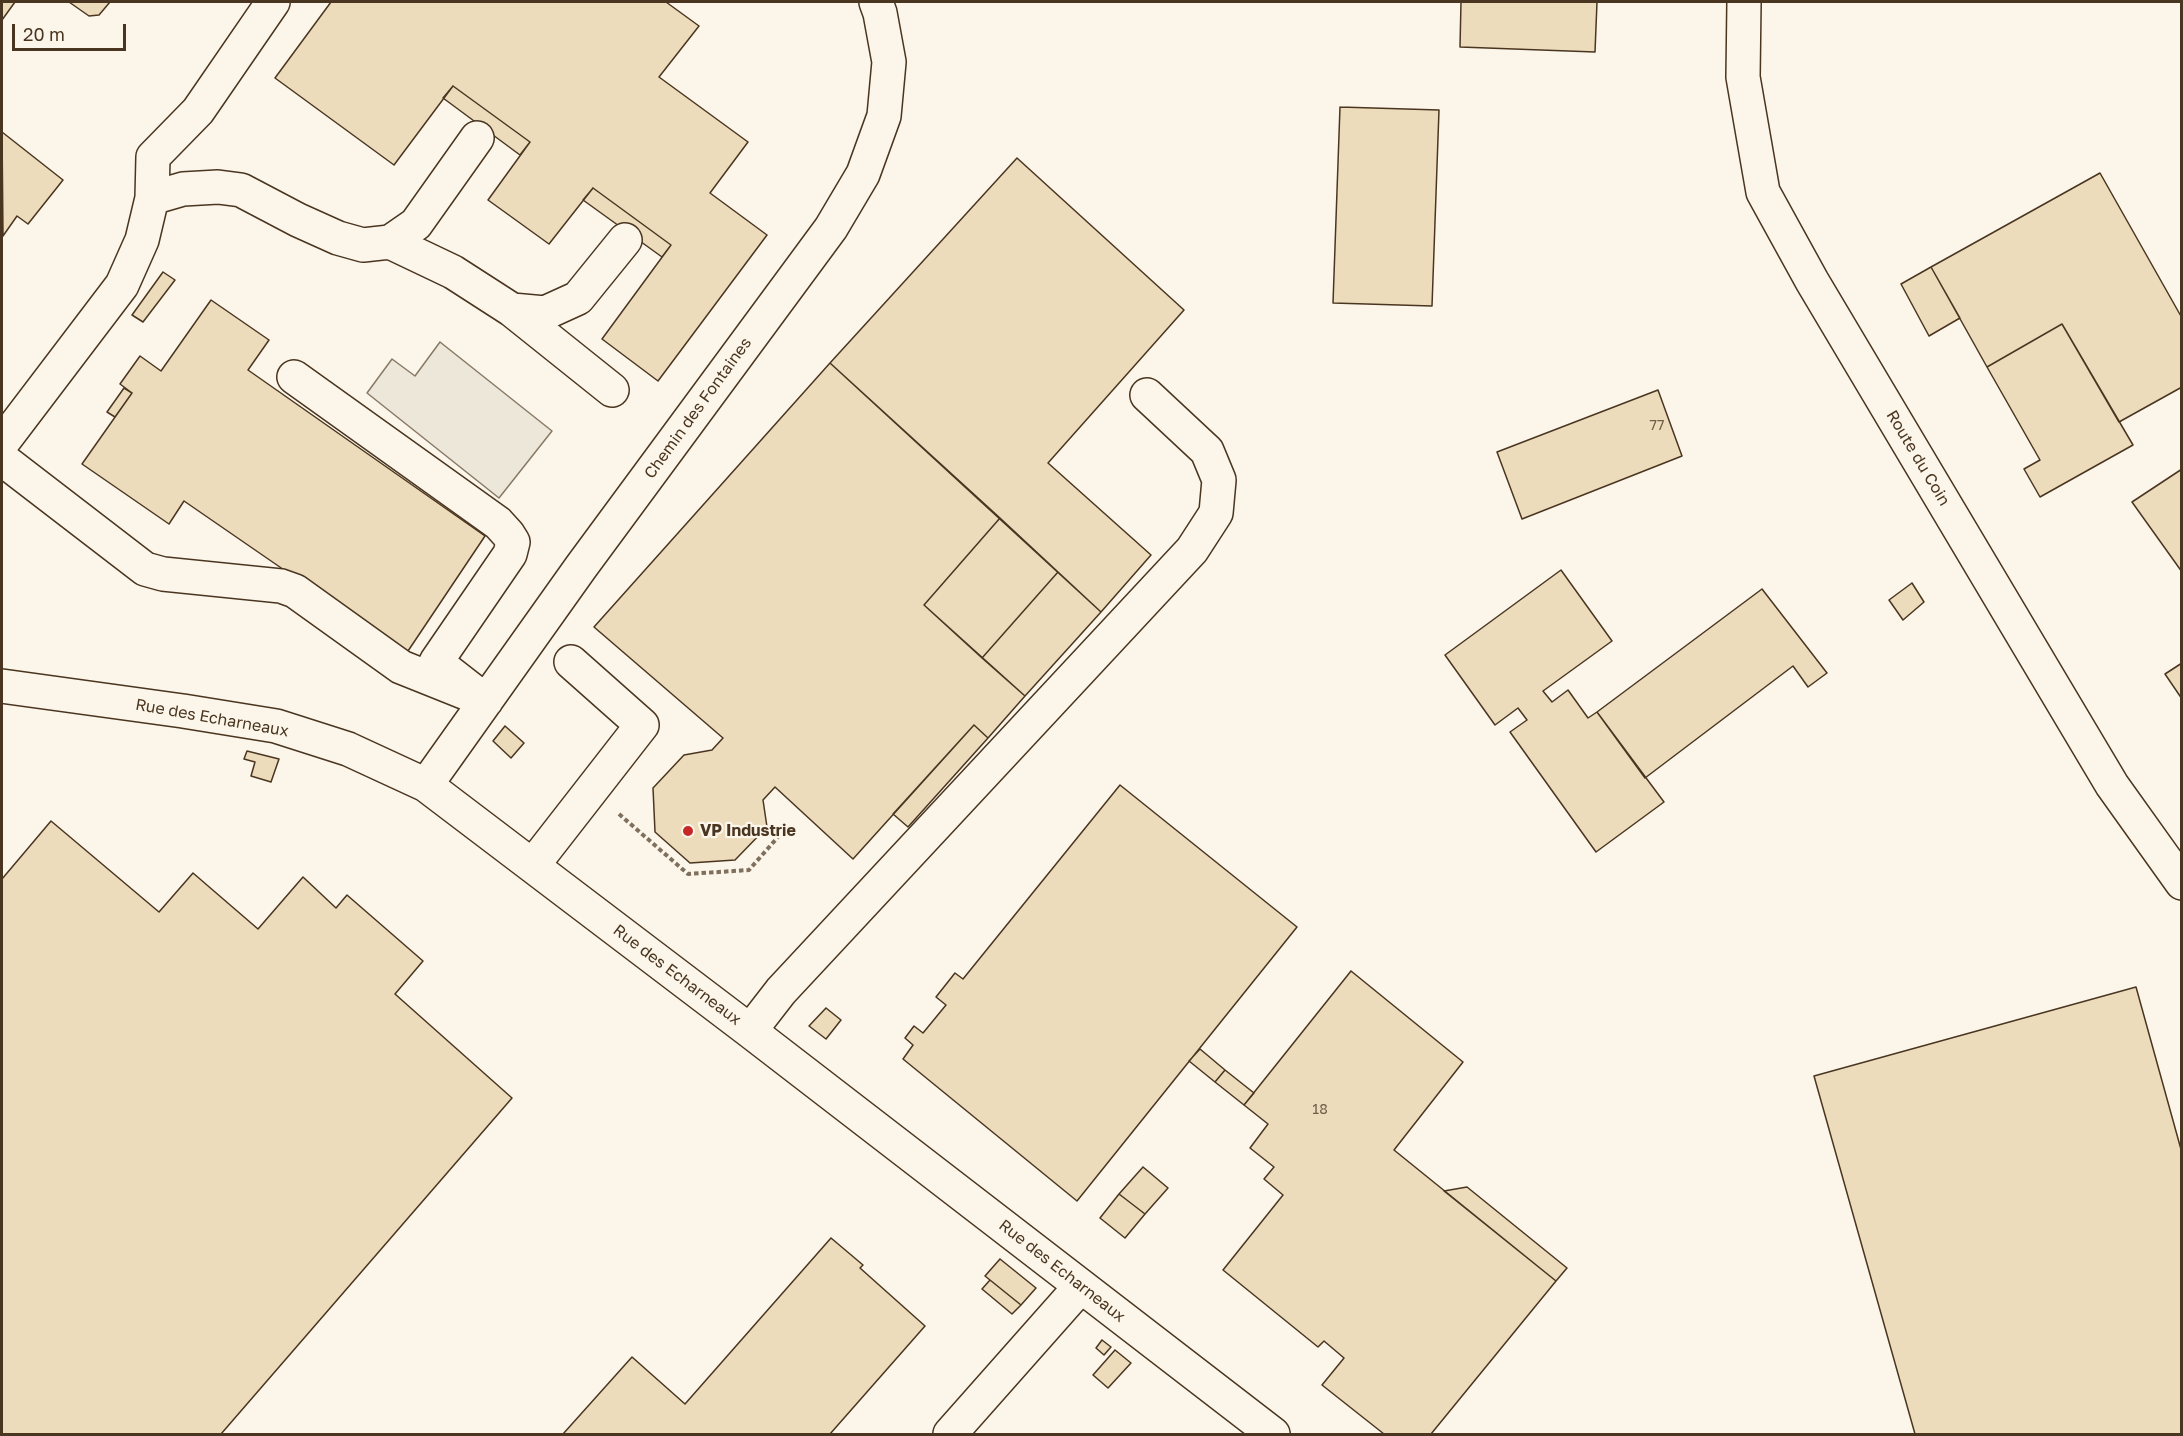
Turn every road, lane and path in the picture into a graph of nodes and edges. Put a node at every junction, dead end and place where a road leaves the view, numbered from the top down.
1 (273, 2) edge
2 (876, 2) edge
3 (1744, 2) edge
4 (477, 138) dead end
5 (152, 198) junction
6 (625, 240) dead end
7 (390, 242) junction
8 (512, 310) junction
9 (294, 377) dead end
10 (612, 390) dead end
11 (1147, 395) dead end
12 (2, 443) edge
13 (2, 459) edge
14 (571, 662) dead end
15 (2, 686) edge
16 (486, 701) junction
17 (426, 785) junction
18 (591, 790) junction
19 (778, 837) dead end
20 (533, 865) junction
21 (2181, 883) edge
22 (750, 1030) junction
23 (1082, 1286) junction
24 (950, 1434) edge
25 (1273, 1434) edge

1 - 5 street
2 - 16 street, Chemin des Fontaines
3 - 21 street, Route du Coin
4 - 7 street
5 - 7 street
5 - 12 street
6 - 8 street
7 - 8 street
8 - 10 street
9 - 16 street
11 - 22 street
13 - 16 street
14 - 18 street
15 - 17 street, Rue des Echarneaux
16 - 17 street, Chemin des Fontaines
17 - 20 street, Rue des Echarneaux
18 - 19 path
18 - 20 street
20 - 22 street, Rue des Echarneaux
22 - 23 street, Rue des Echarneaux
23 - 24 street
23 - 25 street, Rue des Echarneaux

